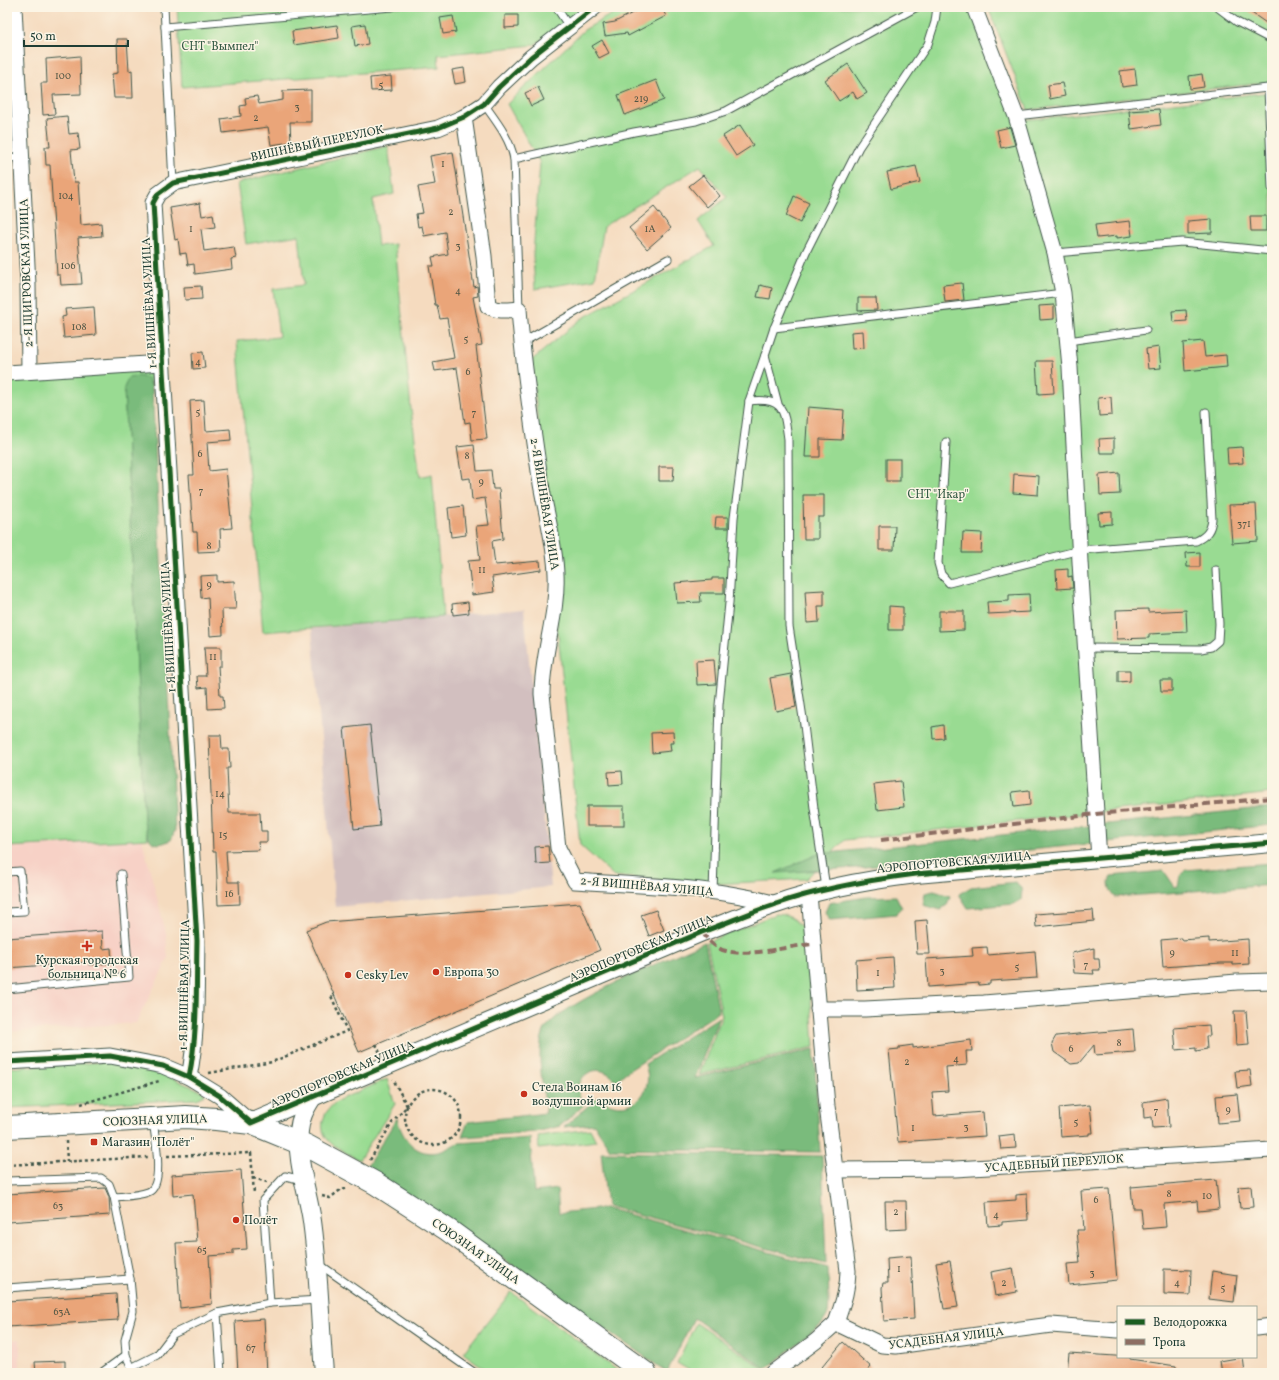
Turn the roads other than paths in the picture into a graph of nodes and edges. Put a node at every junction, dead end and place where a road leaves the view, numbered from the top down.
1 (14, 7) edge
2 (164, 7) edge
3 (392, 7) edge
4 (556, 7) edge
5 (595, 7) edge
6 (917, 7) edge
7 (937, 7) edge
8 (974, 7) edge
9 (1217, 7) edge
10 (165, 27) junction
11 (570, 28) junction
12 (1272, 40) edge
13 (1270, 87) edge
14 (484, 104) junction
15 (1016, 116) junction
16 (464, 117) junction
17 (14, 157) edge
18 (514, 158) junction
19 (173, 183) junction
20 (1272, 188) edge
21 (1272, 251) edge
22 (1055, 253) junction
23 (668, 259) dead end
24 (1064, 293) junction
25 (519, 309) junction
26 (774, 328) junction
27 (1146, 330) dead end
28 (1068, 341) junction
29 (522, 343) junction
30 (764, 355) junction
31 (162, 363) junction
32 (29, 371) junction
33 (7, 373) edge
34 (750, 401) junction
35 (778, 404) junction
36 (1206, 412) dead end
37 (946, 442) dead end
38 (1080, 550) junction
39 (1216, 570) dead end
40 (1086, 648) junction
41 (1272, 843) edge
42 (1099, 859) junction
43 (7, 872) edge
44 (121, 874) dead end
45 (827, 890) junction
46 (713, 892) junction
47 (809, 894) junction
48 (776, 904) junction
49 (7, 912) edge
50 (1272, 981) edge
51 (7, 989) edge
52 (818, 1009) junction
53 (7, 1062) edge
54 (188, 1077) junction
55 (312, 1098) junction
56 (153, 1119) junction
57 (251, 1123) junction
58 (7, 1127) edge
59 (298, 1143) junction
60 (1272, 1150) edge
61 (835, 1170) junction
62 (7, 1181) edge
63 (305, 1181) junction
64 (114, 1197) junction
65 (317, 1262) junction
66 (130, 1279) junction
67 (7, 1288) edge
68 (319, 1300) junction
69 (270, 1303) junction
70 (217, 1313) junction
71 (836, 1323) junction
72 (1272, 1326) edge
73 (1257, 1328) edge
74 (1117, 1330) edge
75 (126, 1355) junction
76 (132, 1370) edge
77 (101, 1373) edge
78 (220, 1373) edge
79 (324, 1373) edge
80 (475, 1373) edge
81 (645, 1373) edge
82 (773, 1373) edge

1 - 17 street, 2-Я ЩИГРОВСКАЯ УЛИЦА
2 - 10 lane
3 - 10 lane
4 - 11 lane
5 - 11 street, ВИШНЁВЫЙ ПЕРЕУЛОК
6 - 18 lane
7 - 26 lane
8 - 15 street
9 - 12 lane
10 - 19 lane
11 - 14 street, ВИШНЁВЫЙ ПЕРЕУЛОК
13 - 15 lane
13 - 20 lane
14 - 16 street, ВИШНЁВЫЙ ПЕРЕУЛОК
14 - 18 lane
15 - 22 street
16 - 19 street, ВИШНЁВЫЙ ПЕРЕУЛОК
16 - 25 street
17 - 32 street, 2-Я ЩИГРОВСКАЯ УЛИЦА
18 - 25 lane
19 - 31 street, 1-Я ВИШНЁВАЯ УЛИЦА
21 - 22 lane
22 - 24 street
23 - 29 lane
24 - 26 lane
24 - 28 street
25 - 29 street, 2-Я ВИШНЁВАЯ УЛИЦА
26 - 30 lane
27 - 28 lane
28 - 38 street
29 - 46 street, 2-Я ВИШНЁВАЯ УЛИЦА
30 - 34 lane
30 - 35 lane
31 - 32 street
31 - 54 street, 1-Я ВИШНЁВАЯ УЛИЦА
32 - 33 street
34 - 35 lane
34 - 46 lane
35 - 45 lane
36 - 38 lane
37 - 38 lane
38 - 40 street
39 - 40 lane
40 - 42 street
41 - 42 street, АЭРОПОРТОВСКАЯ УЛИЦА
42 - 45 street, АЭРОПОРТОВСКАЯ УЛИЦА
43 - 49 lane
44 - 51 lane
45 - 47 street, АЭРОПОРТОВСКАЯ УЛИЦА
46 - 48 street, 2-Я ВИШНЁВАЯ УЛИЦА
47 - 48 street, АЭРОПОРТОВСКАЯ УЛИЦА
47 - 52 street
48 - 55 street, АЭРОПОРТОВСКАЯ УЛИЦА
50 - 52 street
52 - 61 street
53 - 54 street
54 - 57 street
55 - 57 street, АЭРОПОРТОВСКАЯ УЛИЦА
55 - 59 street
56 - 57 main road, СОЮЗНАЯ УЛИЦА
56 - 58 main road, СОЮЗНАЯ УЛИЦА
56 - 64 lane
57 - 59 main road, СОЮЗНАЯ УЛИЦА
59 - 63 street
59 - 81 main road, СОЮЗНАЯ УЛИЦА
60 - 61 street, УСАДЕБНЫЙ ПЕРЕУЛОК
61 - 71 street
62 - 64 lane
63 - 65 street
63 - 69 lane
64 - 66 lane
65 - 68 street
65 - 80 lane
66 - 67 lane
66 - 75 lane
68 - 69 lane
68 - 79 street
69 - 70 lane
70 - 76 lane
70 - 78 lane
71 - 74 street, УСАДЕБНАЯ УЛИЦА
71 - 82 street
72 - 73 street
75 - 76 lane
75 - 77 lane

